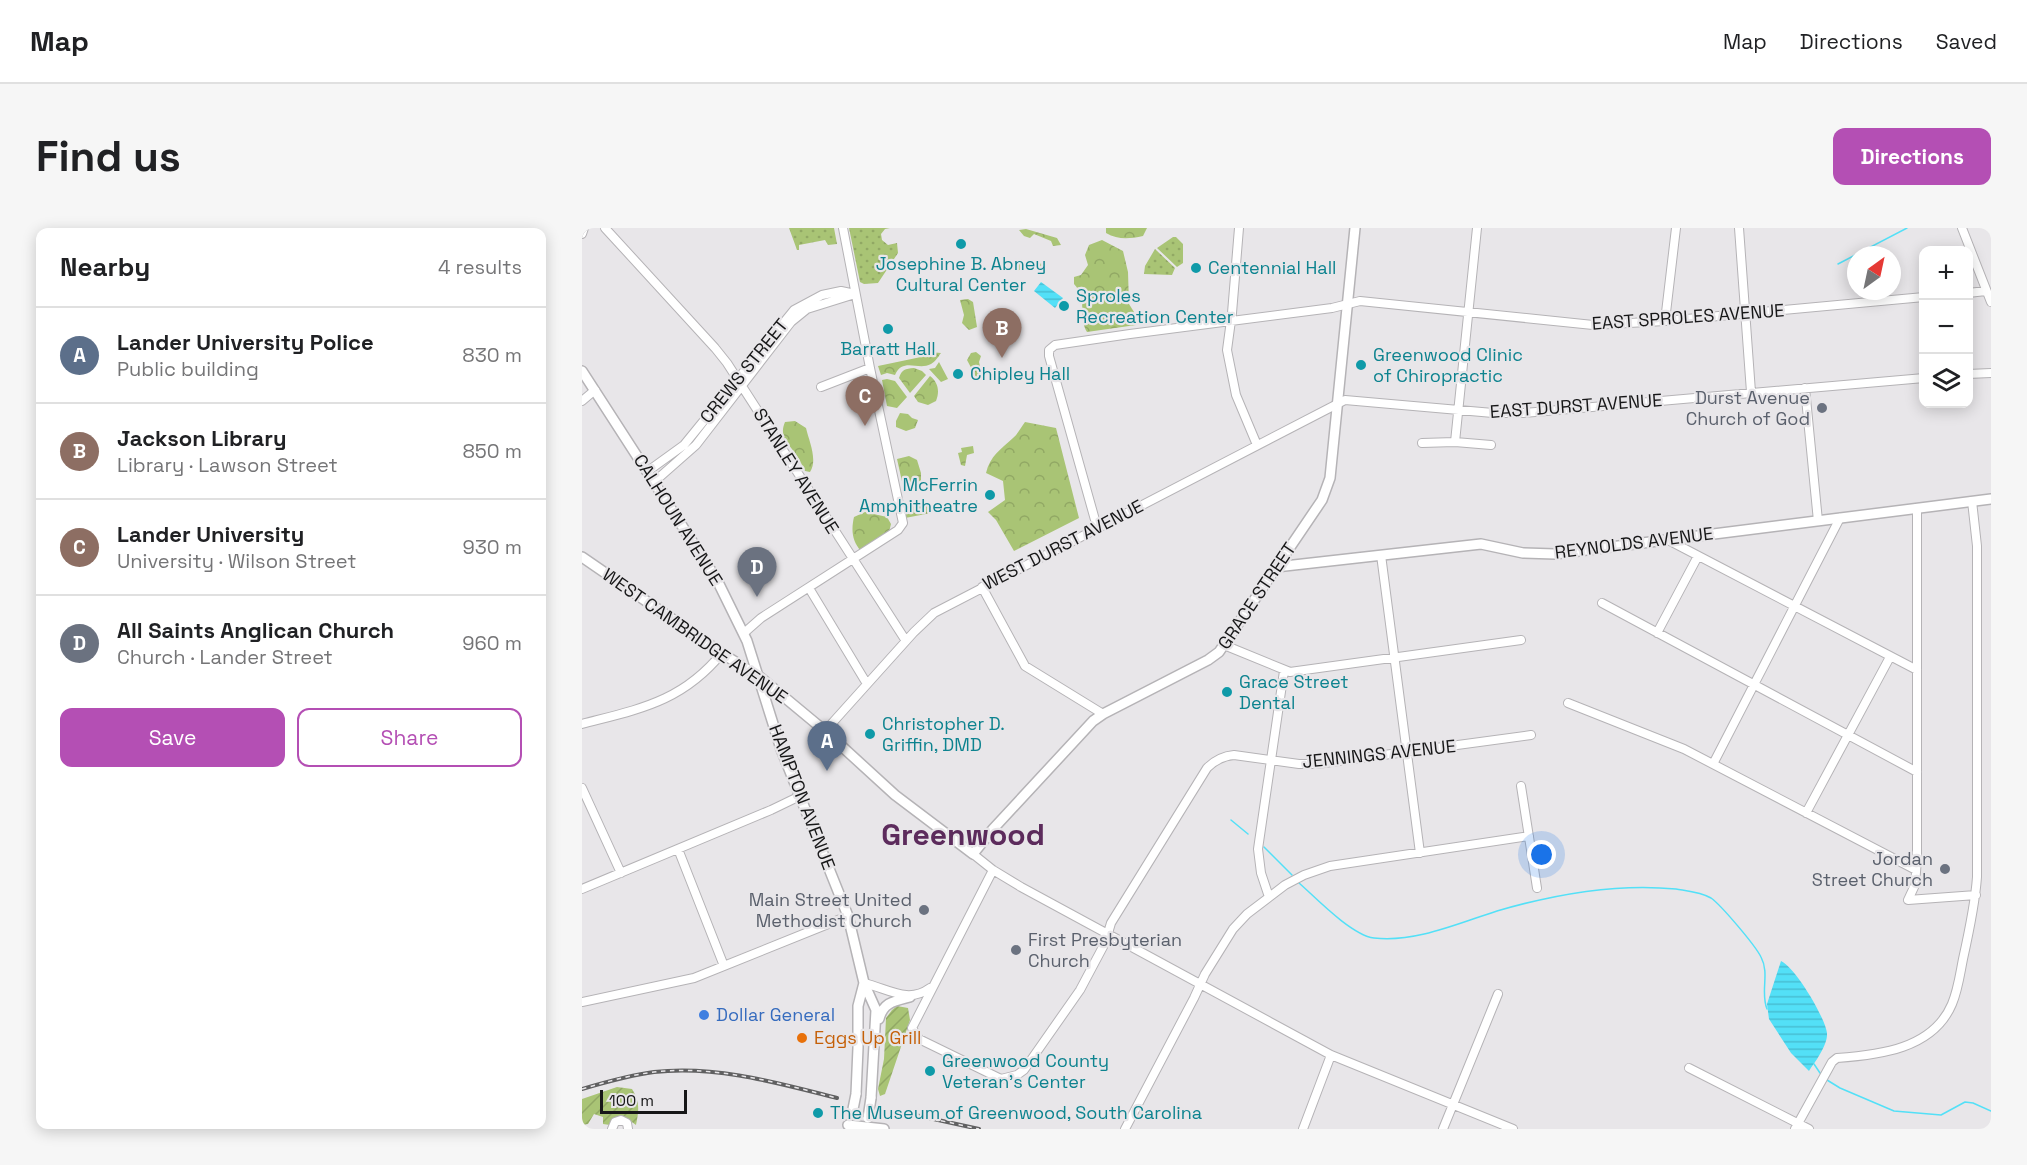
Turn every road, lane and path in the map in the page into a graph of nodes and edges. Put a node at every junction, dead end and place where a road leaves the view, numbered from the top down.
1 (584, 228) edge
2 (605, 228) edge
3 (843, 228) edge
4 (1239, 228) edge
5 (1355, 228) edge
6 (1477, 228) edge
7 (1676, 228) edge
8 (1739, 228) edge
9 (1962, 228) edge
10 (582, 234) edge
11 (1986, 291) junction
12 (1973, 292) edge
13 (855, 294) junction
14 (1919, 297) edge
15 (1991, 302) edge
16 (1346, 305) junction
17 (1468, 312) junction
18 (1746, 314) junction
19 (1665, 321) junction
20 (1230, 322) junction
21 (870, 368) junction
22 (582, 371) edge
23 (1991, 373) edge
24 (1973, 375) edge
25 (1919, 378) edge
26 (739, 382) junction
27 (821, 387) dead end
28 (1805, 388) junction
29 (595, 390) junction
30 (1751, 392) junction
31 (582, 401) edge
32 (1337, 404) junction
33 (1458, 410) junction
34 (1455, 442) junction
35 (1422, 443) dead end
36 (1257, 445) junction
37 (1491, 445) dead end
38 (648, 471) junction
39 (654, 482) junction
40 (1991, 499) edge
41 (1972, 501) junction
42 (1917, 508) junction
43 (1840, 518) junction
44 (1818, 520) junction
45 (1097, 527) junction
46 (1667, 539) junction
47 (1381, 555) junction
48 (1698, 556) junction
49 (582, 557) edge
50 (852, 560) junction
51 (1276, 567) junction
52 (982, 587) junction
53 (809, 588) junction
54 (1602, 603) dead end
55 (1794, 606) junction
56 (744, 633) junction
57 (1657, 633) junction
58 (1521, 640) dead end
59 (906, 641) junction
60 (1224, 645) junction
61 (722, 654) junction
62 (1395, 657) junction
63 (1890, 657) junction
64 (1917, 670) junction
65 (1284, 671) junction
66 (760, 677) junction
67 (867, 684) junction
68 (1753, 685) junction
69 (1568, 703) dead end
70 (1103, 714) junction
71 (582, 724) edge
72 (825, 732) junction
73 (1532, 735) dead end
74 (1848, 735) junction
75 (1407, 752) junction
76 (1271, 760) junction
77 (1713, 764) junction
78 (1917, 772) junction
79 (1521, 786) dead end
80 (582, 788) edge
81 (800, 796) junction
82 (584, 797) edge
83 (1806, 813) junction
84 (1529, 836) junction
85 (678, 849) junction
86 (1420, 853) junction
87 (973, 854) junction
88 (993, 870) junction
89 (1916, 870) junction
90 (621, 873) junction
91 (1537, 888) dead end
92 (582, 889) edge
93 (1976, 894) junction
94 (1269, 897) junction
95 (848, 916) junction
96 (1108, 934) junction
97 (724, 966) junction
98 (864, 983) junction
99 (1200, 984) junction
100 (933, 986) junction
101 (1498, 994) dead end
102 (910, 997) junction
103 (582, 1002) edge
104 (874, 1032) junction
105 (1331, 1055) junction
106 (1689, 1068) dead end
107 (1453, 1105) junction
108 (867, 1125) edge
109 (1796, 1126) edge
110 (848, 1127) edge
111 (612, 1129) edge
112 (628, 1129) edge
113 (884, 1129) edge
114 (1125, 1129) edge
115 (1303, 1129) edge
116 (1443, 1129) edge
117 (1513, 1129) edge
118 (1809, 1129) edge

1 - 10 street
2 - 26 street, STANLEY AVENUE
3 - 13 street
4 - 20 street
5 - 16 main road, GRACE STREET
6 - 17 street
7 - 19 street
8 - 18 street
9 - 11 street
11 - 12 street
11 - 15 street
13 - 21 street
13 - 26 street, CREWS STREET
14 - 18 street, EAST SPROLES AVENUE
16 - 17 street, EAST SPROLES AVENUE
16 - 20 street, EAST SPROLES AVENUE
16 - 32 main road, GRACE STREET
17 - 19 street, EAST SPROLES AVENUE
17 - 33 street
18 - 19 street, EAST SPROLES AVENUE
18 - 30 street
20 - 36 street
20 - 45 street, EAST SPROLES AVENUE
21 - 27 street
21 - 50 street
22 - 29 main road, CALHOUN AVENUE
23 - 24 street
25 - 28 street, EAST DURST AVENUE
26 - 38 street, CREWS STREET
26 - 39 street, CREWS STREET
26 - 50 street, STANLEY AVENUE
28 - 30 street, EAST DURST AVENUE
28 - 44 street
29 - 31 street
29 - 38 main road, CALHOUN AVENUE
30 - 33 street, EAST DURST AVENUE
32 - 33 street, EAST DURST AVENUE
32 - 36 street, WEST DURST AVENUE
32 - 51 main road, GRACE STREET
33 - 34 street
34 - 35 street
34 - 37 street
36 - 45 street, WEST DURST AVENUE
38 - 39 main road, CALHOUN AVENUE
39 - 56 main road, CALHOUN AVENUE
40 - 41 main road, REYNOLDS AVENUE
41 - 42 main road, REYNOLDS AVENUE
41 - 93 street
42 - 43 main road, REYNOLDS AVENUE
42 - 64 street
43 - 44 main road, REYNOLDS AVENUE
43 - 55 street
44 - 46 main road, REYNOLDS AVENUE
45 - 52 street, WEST DURST AVENUE
46 - 47 main road, REYNOLDS AVENUE
46 - 48 street
47 - 51 main road, REYNOLDS AVENUE
47 - 62 street
48 - 55 street
48 - 57 street
49 - 61 main road, WEST CAMBRIDGE AVENUE
50 - 53 street
50 - 59 street, STANLEY AVENUE
51 - 60 main road, GRACE STREET
52 - 59 street, WEST DURST AVENUE
52 - 70 street
53 - 56 street
53 - 67 street
54 - 57 street
55 - 63 street
55 - 68 street
56 - 66 main road, CALHOUN AVENUE
57 - 68 street
58 - 62 street
59 - 67 street, WEST DURST AVENUE
60 - 65 street
60 - 70 main road, GRACE STREET
61 - 66 main road, WEST CAMBRIDGE AVENUE
61 - 71 street
62 - 65 street
62 - 75 street
63 - 64 street
63 - 74 street
64 - 78 street
65 - 76 street
66 - 72 main road, WEST CAMBRIDGE AVENUE
66 - 81 main road, HAMPTON AVENUE
67 - 72 street, WEST DURST AVENUE
68 - 74 street
68 - 77 street
69 - 77 street
70 - 87 main road, GRACE STREET
72 - 87 main road, WEST CAMBRIDGE AVENUE
73 - 75 street, JENNINGS AVENUE
74 - 78 street
74 - 83 street
75 - 76 street, JENNINGS AVENUE
75 - 86 street
76 - 94 street
76 - 96 street, JENNINGS AVENUE
77 - 83 street
78 - 89 street
79 - 84 street
80 - 82 street
81 - 85 street
81 - 95 main road, HAMPTON AVENUE
82 - 90 street
83 - 89 street
84 - 86 street
84 - 91 street
85 - 90 street
85 - 97 street
86 - 94 street
87 - 88 street
88 - 96 street
88 - 100 street
89 - 93 street
90 - 92 street
93 - 109 street
94 - 99 street
95 - 97 street
95 - 98 main road, HAMPTON AVENUE
96 - 99 street
96 - 100 street, JENNINGS AVENUE
97 - 103 street
98 - 102 street
98 - 104 main road
98 - 110 main road, bridge
99 - 105 street
99 - 114 street
100 - 102 street
101 - 107 street
102 - 104 main road
104 - 108 main road, bridge
105 - 107 street
105 - 115 street
106 - 109 street
107 - 116 street
107 - 117 street
108 - 110 main road
108 - 113 main road
109 - 118 street
111 - 112 street

